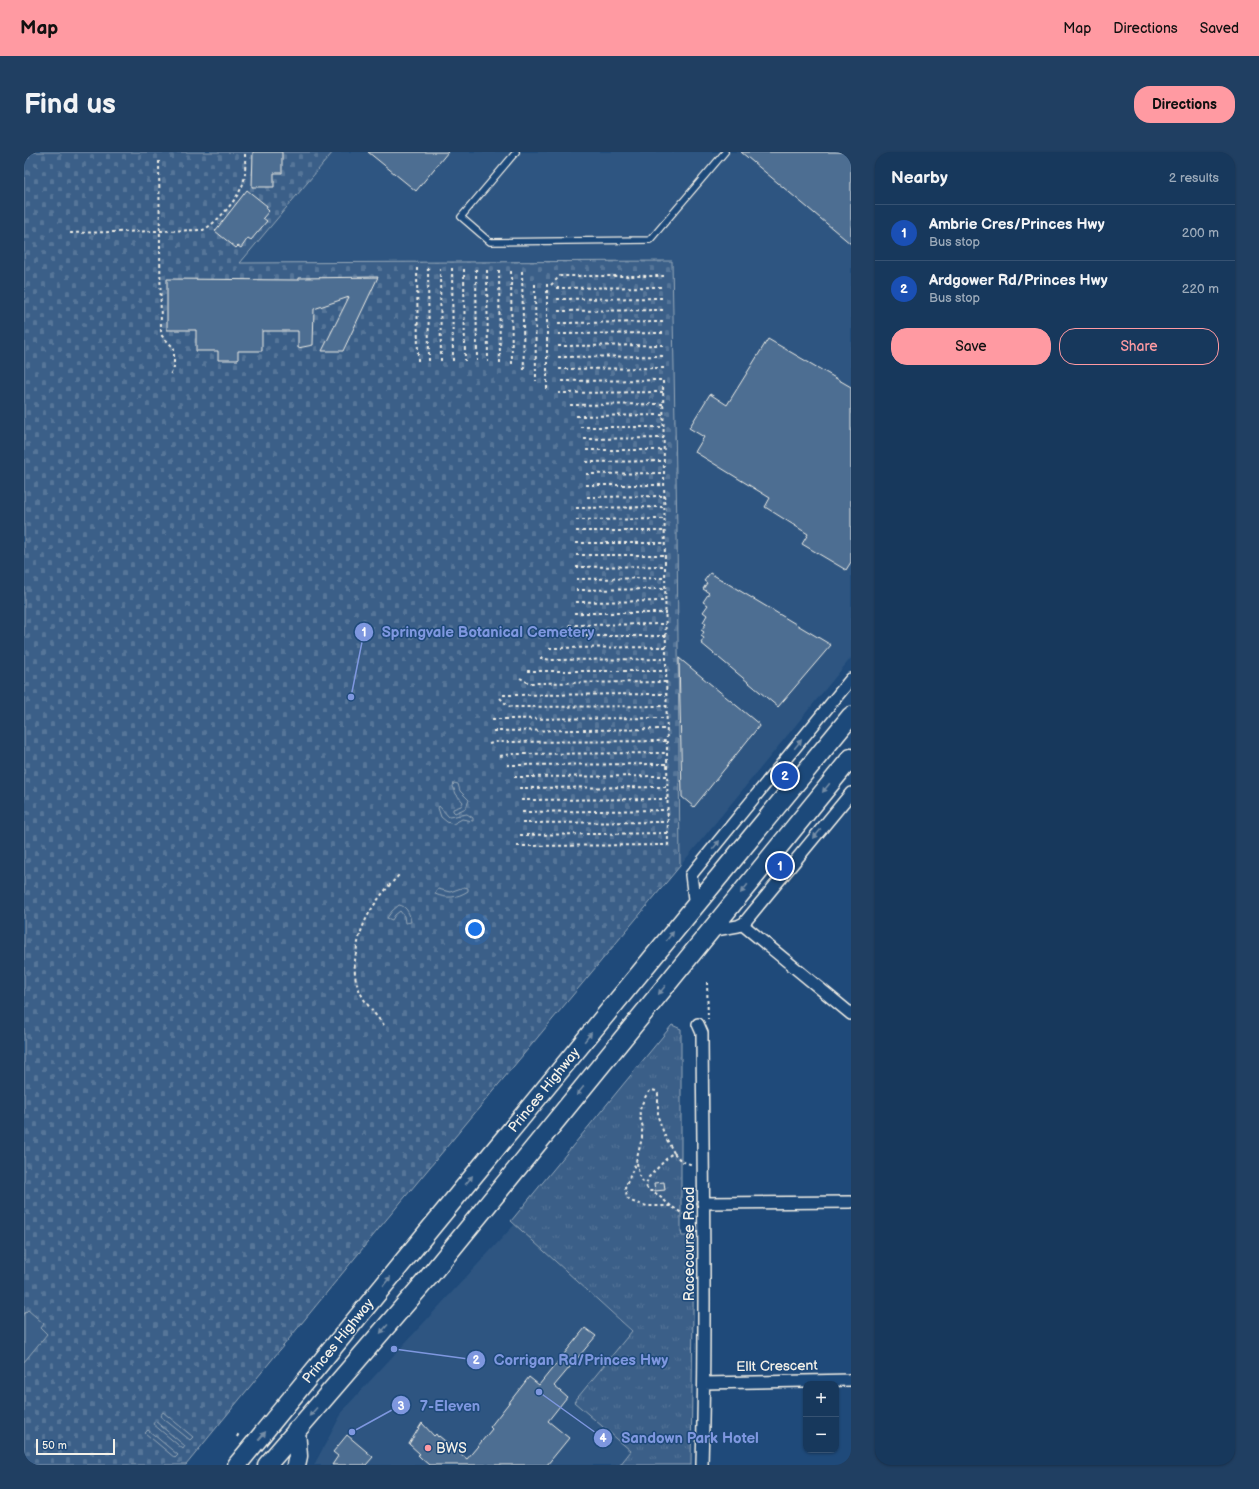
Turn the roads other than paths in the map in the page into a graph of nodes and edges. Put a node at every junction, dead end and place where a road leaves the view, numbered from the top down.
1 (516, 152) edge
2 (725, 152) edge
3 (851, 679) edge
4 (851, 716) edge
5 (851, 758) edge
6 (851, 793) edge
7 (695, 906) junction
8 (743, 925) junction
9 (709, 932) junction
10 (851, 1014) edge
11 (703, 1022) road end
12 (851, 1202) edge
13 (703, 1203) junction
14 (851, 1380) edge
15 (704, 1383) junction
16 (296, 1430) junction
17 (237, 1465) edge
18 (267, 1465) edge
19 (296, 1465) edge
20 (702, 1465) edge

1 - 2 lane
7 -> 3 street
4 - 7 highway, Princes Highway
5 -> 9 highway, Princes Highway
6 -> 8 street
17 -> 7 highway, Princes Highway
8 - 9 street
8 - 10 street
9 -> 16 highway, Princes Highway
11 - 13 street, Racecourse Road
12 - 13 street
13 - 15 street, Racecourse Road
14 - 15 street, Ellt Crescent
15 - 20 street, Racecourse Road
16 - 18 highway, Princes Highway
16 - 19 highway

